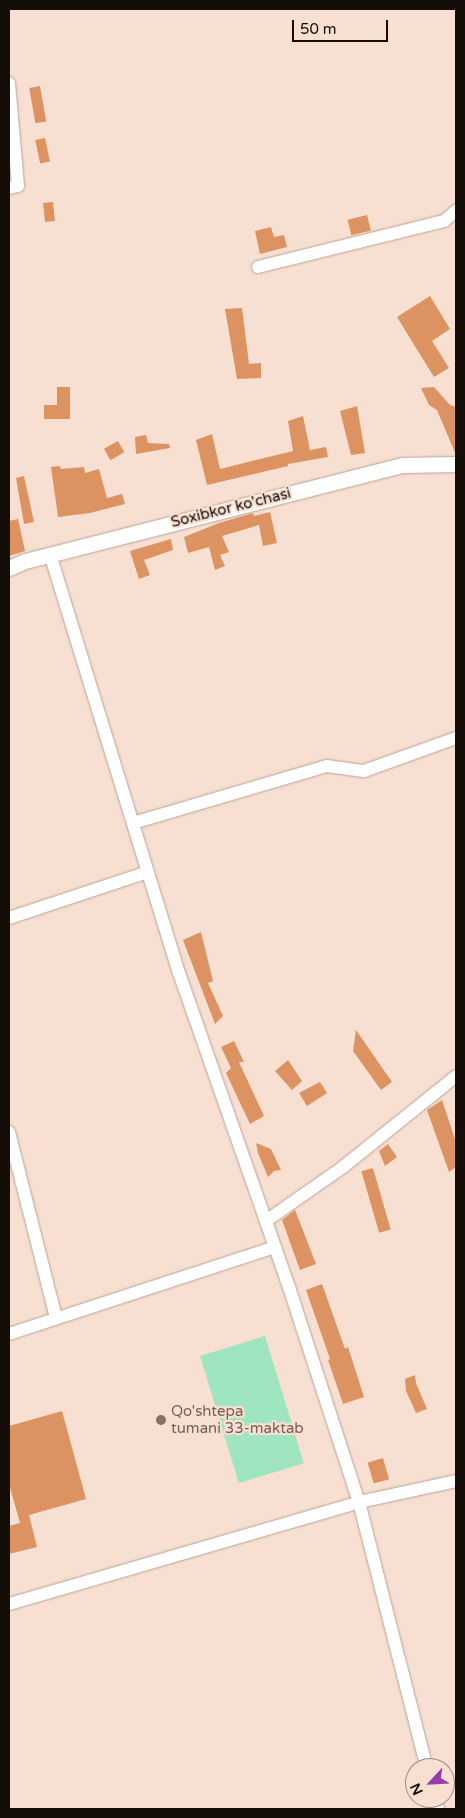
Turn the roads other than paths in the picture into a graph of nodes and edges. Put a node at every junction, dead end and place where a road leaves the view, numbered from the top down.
1 (9, 83) edge
2 (9, 188) edge
3 (456, 211) edge
4 (258, 267) dead end
5 (456, 464) edge
6 (50, 554) junction
7 (9, 568) edge
8 (456, 738) edge
9 (133, 823) junction
10 (148, 872) junction
11 (9, 918) edge
12 (456, 1076) edge
13 (9, 1132) edge
14 (266, 1221) junction
15 (276, 1247) junction
16 (56, 1318) junction
17 (9, 1334) edge
18 (456, 1481) edge
19 (359, 1502) junction
20 (9, 1604) edge
21 (424, 1758) edge

1 - 2 street
3 - 4 street
5 - 6 main road, Soxibkor ko'chasi
6 - 7 main road, Soxibkor ko'chasi
6 - 9 street
8 - 9 street
9 - 10 street
10 - 11 street
10 - 14 street
12 - 14 street
13 - 16 street
14 - 15 street
15 - 16 street
15 - 19 street
16 - 17 street
18 - 19 street
19 - 20 street
19 - 21 street

